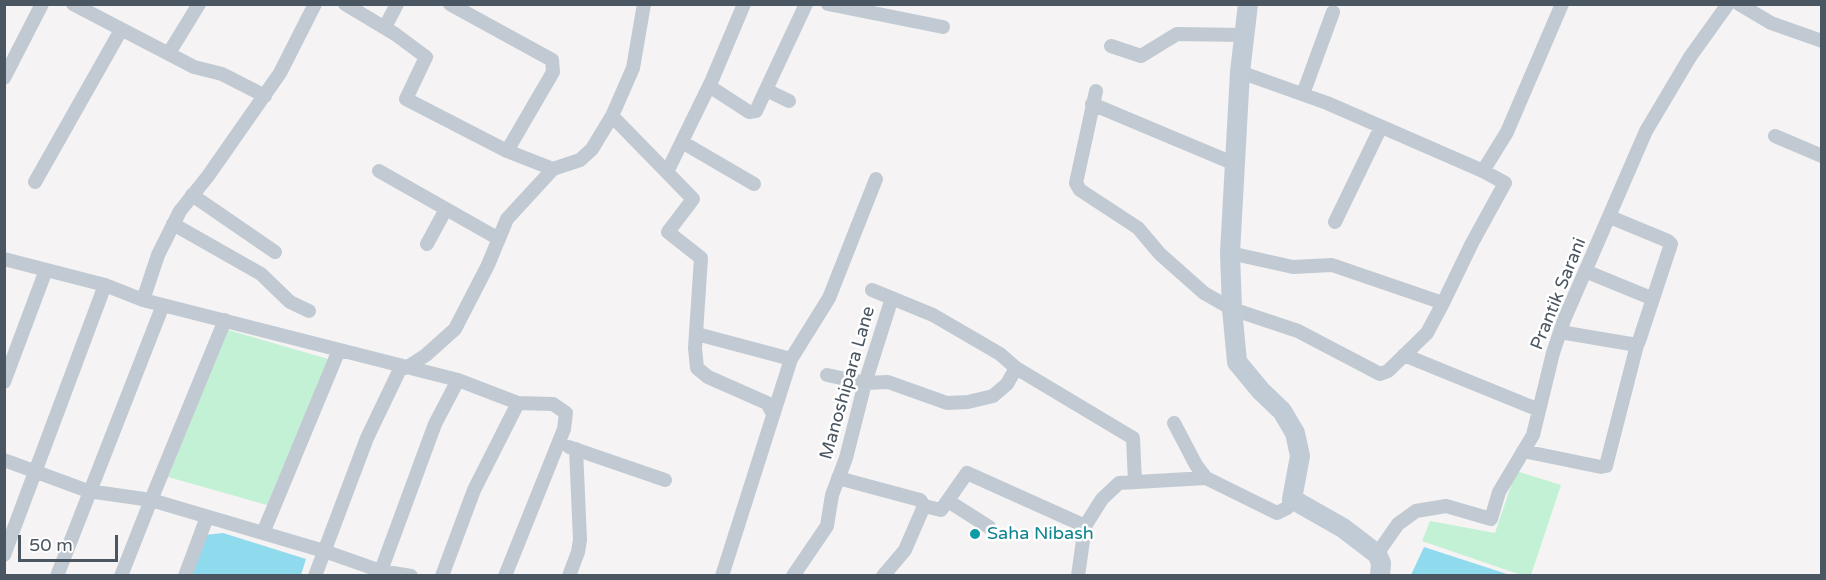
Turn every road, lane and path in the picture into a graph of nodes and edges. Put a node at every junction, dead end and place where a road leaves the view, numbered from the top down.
1 (42, 4) edge
2 (73, 4) edge
3 (199, 4) edge
4 (315, 4) edge
5 (345, 4) edge
6 (397, 4) edge
7 (450, 4) edge
8 (644, 4) edge
9 (744, 4) edge
10 (806, 4) edge
11 (828, 4) edge
12 (1248, 4) edge
13 (1562, 4) edge
14 (1728, 4) edge
15 (1739, 4) edge
16 (1333, 12) dead end
17 (385, 27) junction
18 (944, 27) dead end
19 (121, 30) junction
20 (1243, 35) junction
21 (1821, 41) edge
22 (1111, 46) dead end
23 (169, 53) junction
24 (1240, 72) junction
25 (4, 78) edge
26 (709, 86) junction
27 (766, 90) junction
28 (1303, 94) junction
29 (265, 96) junction
30 (789, 101) dead end
31 (612, 116) junction
32 (1381, 127) junction
33 (1775, 136) dead end
34 (681, 142) junction
35 (507, 151) junction
36 (1821, 156) edge
37 (1235, 164) junction
38 (553, 169) junction
39 (379, 171) dead end
40 (1483, 171) junction
41 (667, 172) junction
42 (876, 179) dead end
43 (35, 182) dead end
44 (754, 184) dead end
45 (192, 195) junction
46 (446, 209) junction
47 (1610, 217) junction
48 (1335, 222) dead end
49 (173, 224) junction
50 (499, 239) junction
51 (427, 244) dead end
52 (274, 252) dead end
53 (1230, 253) junction
54 (4, 259) edge
55 (46, 270) junction
56 (1585, 271) junction
57 (105, 285) junction
58 (872, 290) dead end
59 (892, 298) junction
60 (1651, 298) junction
61 (143, 300) junction
62 (1443, 303) junction
63 (164, 305) junction
64 (1232, 309) junction
65 (309, 311) dead end
66 (225, 321) junction
67 (1560, 332) junction
68 (697, 334) junction
69 (1637, 345) junction
70 (339, 350) junction
71 (1404, 355) junction
72 (791, 359) junction
73 (404, 367) junction
74 (1016, 368) junction
75 (827, 375) dead end
76 (458, 380) junction
77 (4, 382) edge
78 (865, 383) junction
79 (518, 402) junction
80 (1539, 410) junction
81 (772, 412) junction
82 (1174, 423) dead end
83 (558, 443) junction
84 (576, 449) junction
85 (1523, 451) junction
86 (4, 460) edge
87 (36, 471) junction
88 (838, 478) junction
89 (1206, 478) junction
90 (665, 480) dead end
91 (1135, 482) junction
92 (88, 491) junction
93 (1292, 499) junction
94 (151, 500) junction
95 (948, 501) junction
96 (924, 506) junction
97 (207, 517) junction
98 (1085, 526) junction
99 (989, 527) dead end
100 (263, 533) junction
101 (324, 551) junction
102 (578, 552) junction
103 (1377, 554) junction
104 (4, 555) edge
105 (380, 573) edge
106 (57, 576) edge
107 (121, 576) edge
108 (185, 576) edge
109 (315, 576) edge
110 (411, 576) edge
111 (442, 576) edge
112 (505, 576) edge
113 (569, 576) edge
114 (581, 576) edge
115 (722, 576) edge
116 (793, 576) edge
117 (883, 576) edge
118 (1078, 576) edge
119 (1380, 576) edge

1 - 25 street
2 - 19 street
3 - 23 street
4 - 29 street
5 - 17 street
6 - 17 street
7 - 35 street
8 - 31 street
9 - 26 street
10 - 27 street
11 - 18 street
12 - 20 street
13 - 40 street
14 - 47 street, Prantik Sarani
15 - 21 street
16 - 28 street
17 - 35 street
19 - 23 street
19 - 43 street
20 - 22 street
20 - 24 street
23 - 29 street
24 - 28 street
24 - 37 street
26 - 27 street
26 - 34 street
27 - 30 street
28 - 32 street
29 - 45 street
31 - 38 street
31 - 41 street
32 - 40 street
32 - 48 street
33 - 36 street
34 - 41 street
34 - 44 street
35 - 38 street
37 - 53 street
37 - 64 street
38 - 50 street
39 - 46 street
40 - 62 street
41 - 68 street
42 - 72 street
45 - 49 street
45 - 52 street
46 - 50 street
46 - 51 street
47 - 56 street, Prantik Sarani
47 - 60 street
49 - 61 street
49 - 65 street
50 - 73 street
53 - 62 street
53 - 64 street
54 - 55 street
55 - 57 street
55 - 77 street
56 - 60 street
56 - 67 street, Prantik Sarani
57 - 61 street
57 - 87 street
58 - 59 street
59 - 74 street
59 - 78 street, Manoshipara Lane
60 - 69 street
61 - 63 street
62 - 71 street
63 - 66 street
63 - 92 street
64 - 71 street
64 - 93 street
66 - 70 street
66 - 94 street
67 - 69 street
67 - 80 street, Prantik Sarani
68 - 72 street
68 - 81 street
69 - 85 street
70 - 73 street
70 - 100 street
71 - 80 street
72 - 81 street
73 - 76 street
73 - 101 street
74 - 78 street
74 - 91 street
75 - 78 street
76 - 79 street
76 - 105 street
78 - 88 street, Manoshipara Lane
79 - 83 street
79 - 111 street
80 - 85 street, Prantik Sarani
81 - 115 street
82 - 89 street
83 - 84 street
83 - 112 street
84 - 90 street
84 - 102 street
85 - 103 street, Prantik Sarani
86 - 87 street
87 - 92 street
87 - 104 street
88 - 96 street, Manoshipara Lane
88 - 116 street, Manoshipara Lane
89 - 91 street
89 - 93 street
91 - 98 street
92 - 94 street
92 - 106 street
93 - 103 street
94 - 97 street
94 - 107 street
95 - 96 street
95 - 98 street
95 - 99 street
96 - 117 street
97 - 100 street
97 - 108 street
98 - 118 street
100 - 101 street
101 - 105 street
101 - 109 street
102 - 113 street
102 - 114 street
103 - 119 street
105 - 110 street

